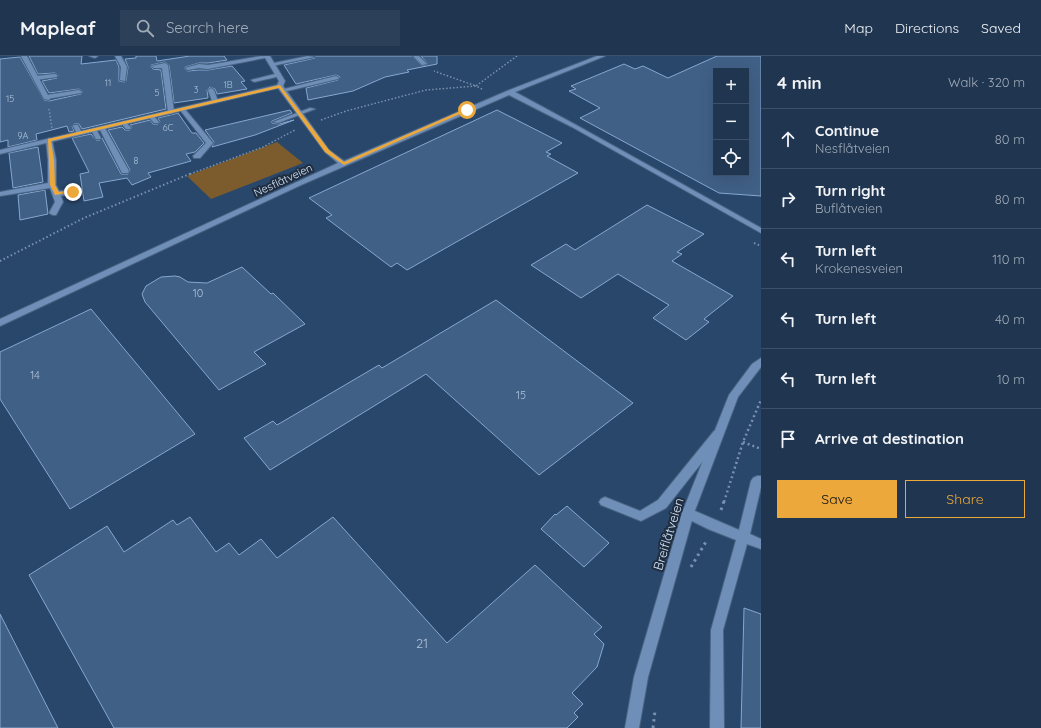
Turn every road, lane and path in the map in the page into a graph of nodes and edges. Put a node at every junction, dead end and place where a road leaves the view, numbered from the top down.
1 (24, 56) edge
2 (118, 56) edge
3 (267, 56) edge
4 (416, 56) edge
5 (517, 56) edge
6 (602, 56) edge
7 (312, 57) edge
8 (123, 64) junction
9 (272, 64) junction
10 (424, 64) joint
11 (114, 66) dead end
12 (154, 66) dead end
13 (188, 68) dead end
14 (278, 75) junction
15 (55, 76) dead end
16 (36, 78) junction
17 (336, 78) dead end
18 (123, 80) dead end
19 (254, 80) dead end
20 (476, 86) junction
21 (281, 88) junction
22 (211, 90) dead end
23 (80, 92) dead end
24 (509, 92) junction
25 (495, 97) junction
26 (47, 98) junction
27 (215, 101) junction
28 (182, 109) junction
29 (312, 109) dead end
30 (171, 112) junction
31 (299, 113) junction
32 (151, 116) junction
33 (156, 122) dead end
34 (276, 122) dead end
35 (308, 125) junction
36 (76, 126) dead end
37 (102, 128) junction
38 (94, 130) junction
39 (79, 133) junction
40 (98, 138) dead end
41 (52, 139) junction
42 (0, 152) edge
43 (197, 156) dead end
44 (344, 164) junction
45 (126, 171) dead end
46 (52, 185) junction
47 (73, 192) dead end
48 (0, 194) edge
49 (57, 194) junction
50 (53, 213) dead end
51 (761, 231) edge
52 (0, 261) edge
53 (0, 323) edge
54 (761, 362) edge
55 (761, 400) edge
56 (720, 431) junction
57 (743, 442) junction
58 (761, 449) edge
59 (761, 481) edge
60 (605, 502) dead end
61 (688, 513) junction
62 (712, 525) junction
63 (743, 537) junction
64 (761, 544) edge
65 (690, 568) dead end
66 (655, 705) dead end
67 (632, 728) edge
68 (653, 728) edge
69 (717, 728) edge

1 - 16 street
2 - 8 street
3 - 9 street
3 - 13 street
4 - 10 street
5 - 20 path
6 - 24 street, Nesflåtveien
7 - 9 street
8 - 11 street
8 - 18 street
9 - 14 street
10 - 20 path
12 - 30 street
14 - 19 street
14 - 21 street
15 - 16 street
16 - 26 street
17 - 21 street
20 - 25 path
20 - 35 path
21 - 27 street
21 - 31 street
22 - 27 street
23 - 26 street
24 - 25 street, Nesflåtveien
24 - 51 street
25 - 44 street, Nesflåtveien
26 - 41 path
27 - 28 street
28 - 30 street
28 - 43 street
29 - 31 street
30 - 32 street
31 - 34 street
31 - 35 street
32 - 33 street
32 - 37 street
35 - 44 street
35 - 52 path
36 - 39 street
37 - 38 street
37 - 45 street
38 - 39 street
38 - 40 street
39 - 41 street
41 - 42 street
41 - 46 street
44 - 53 street, Nesflåtveien
46 - 48 street
46 - 49 street
47 - 49 street
49 - 50 street
54 - 56 street, Breiflåtveien
55 - 57 path
56 - 60 street
56 - 61 street, Breiflåtveien
57 - 58 path
57 - 62 path
59 - 63 street
61 - 62 street
61 - 67 street, Breiflåtveien
62 - 63 street
62 - 65 path
63 - 64 street
63 - 69 street
66 - 68 path

